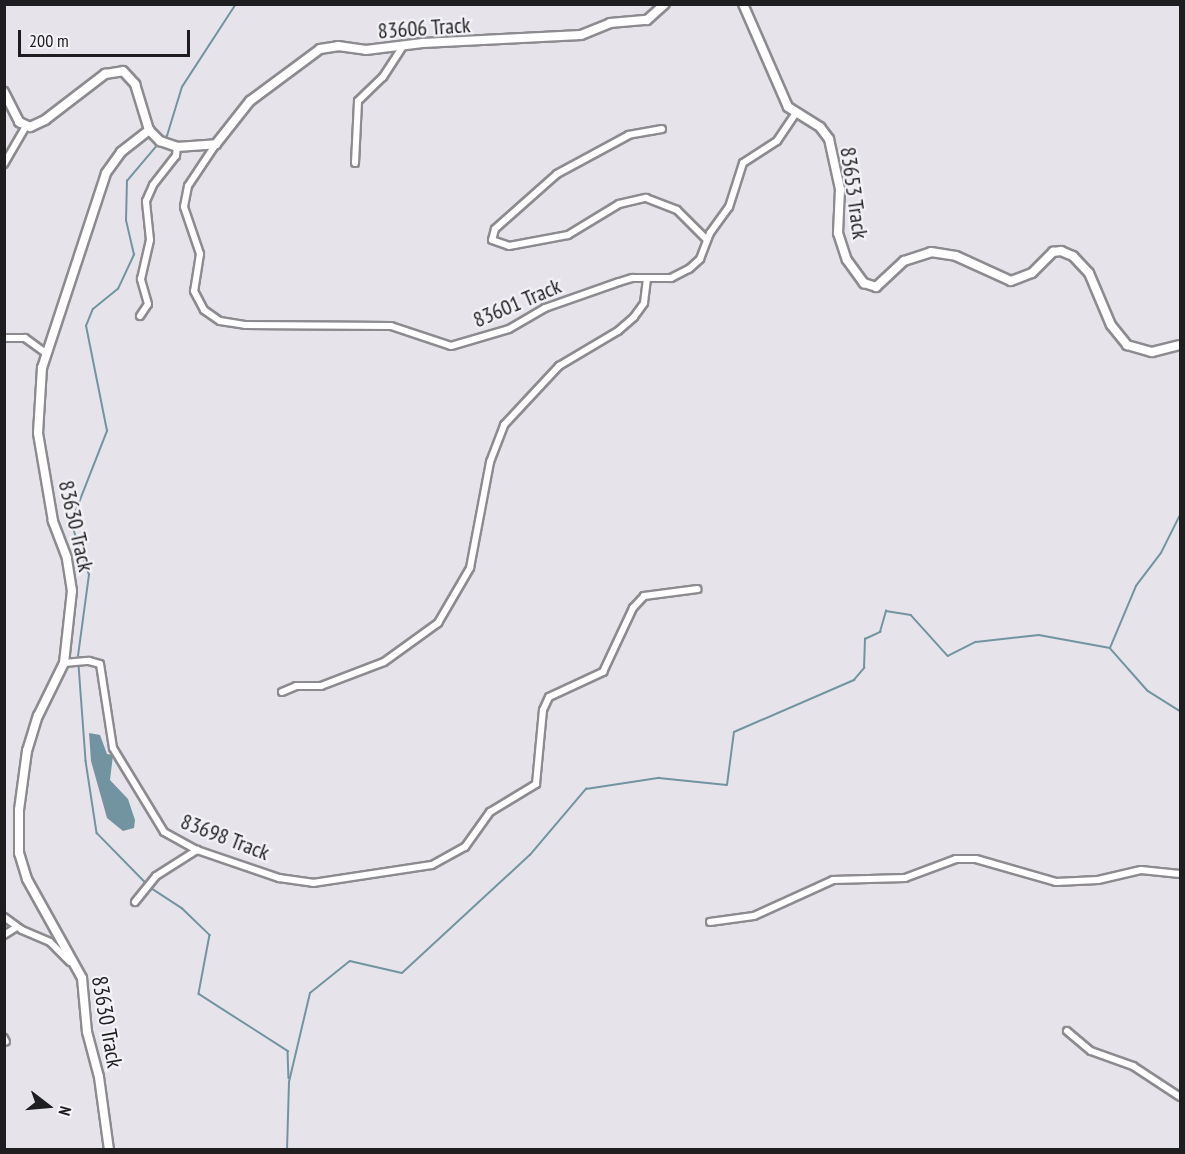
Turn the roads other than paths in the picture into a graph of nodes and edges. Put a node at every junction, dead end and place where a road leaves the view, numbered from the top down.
1 (664, 4) edge
2 (743, 4) edge
3 (404, 45) junction
4 (4, 92) edge
5 (795, 114) junction
6 (26, 126) junction
7 (662, 129) dead end
8 (148, 130) junction
9 (216, 144) junction
10 (177, 147) junction
11 (355, 163) dead end
12 (4, 164) edge
13 (707, 240) junction
14 (648, 278) junction
15 (140, 316) dead end
16 (4, 338) edge
17 (1180, 345) edge
18 (47, 354) junction
19 (698, 589) dead end
20 (64, 663) junction
21 (282, 692) dead end
22 (196, 850) junction
23 (1180, 874) edge
24 (135, 902) dead end
25 (4, 917) edge
26 (710, 922) dead end
27 (17, 927) junction
28 (4, 934) edge
29 (80, 971) junction
30 (1067, 1032) dead end
31 (1180, 1097) edge
32 (109, 1149) edge

1 - 3 street, 83606 Track
2 - 5 street
3 - 9 street, 83606 Track
3 - 11 street
4 - 6 street
5 - 13 street, 83601 Track
5 - 17 street, 83653 Track
6 - 8 street
6 - 12 street
7 - 13 street
8 - 10 street
8 - 18 street, 83630 Track
9 - 10 street
9 - 14 street, 83601 Track
10 - 15 street
13 - 14 street, 83601 Track
14 - 21 street
16 - 18 street
18 - 20 street, 83630 Track
19 - 22 street, 83698 Track
20 - 22 street, 83698 Track
20 - 29 street, 83630 Track
22 - 24 street
23 - 26 street
25 - 27 street
27 - 28 street
27 - 29 street
29 - 32 street, 83630 Track
30 - 31 street

